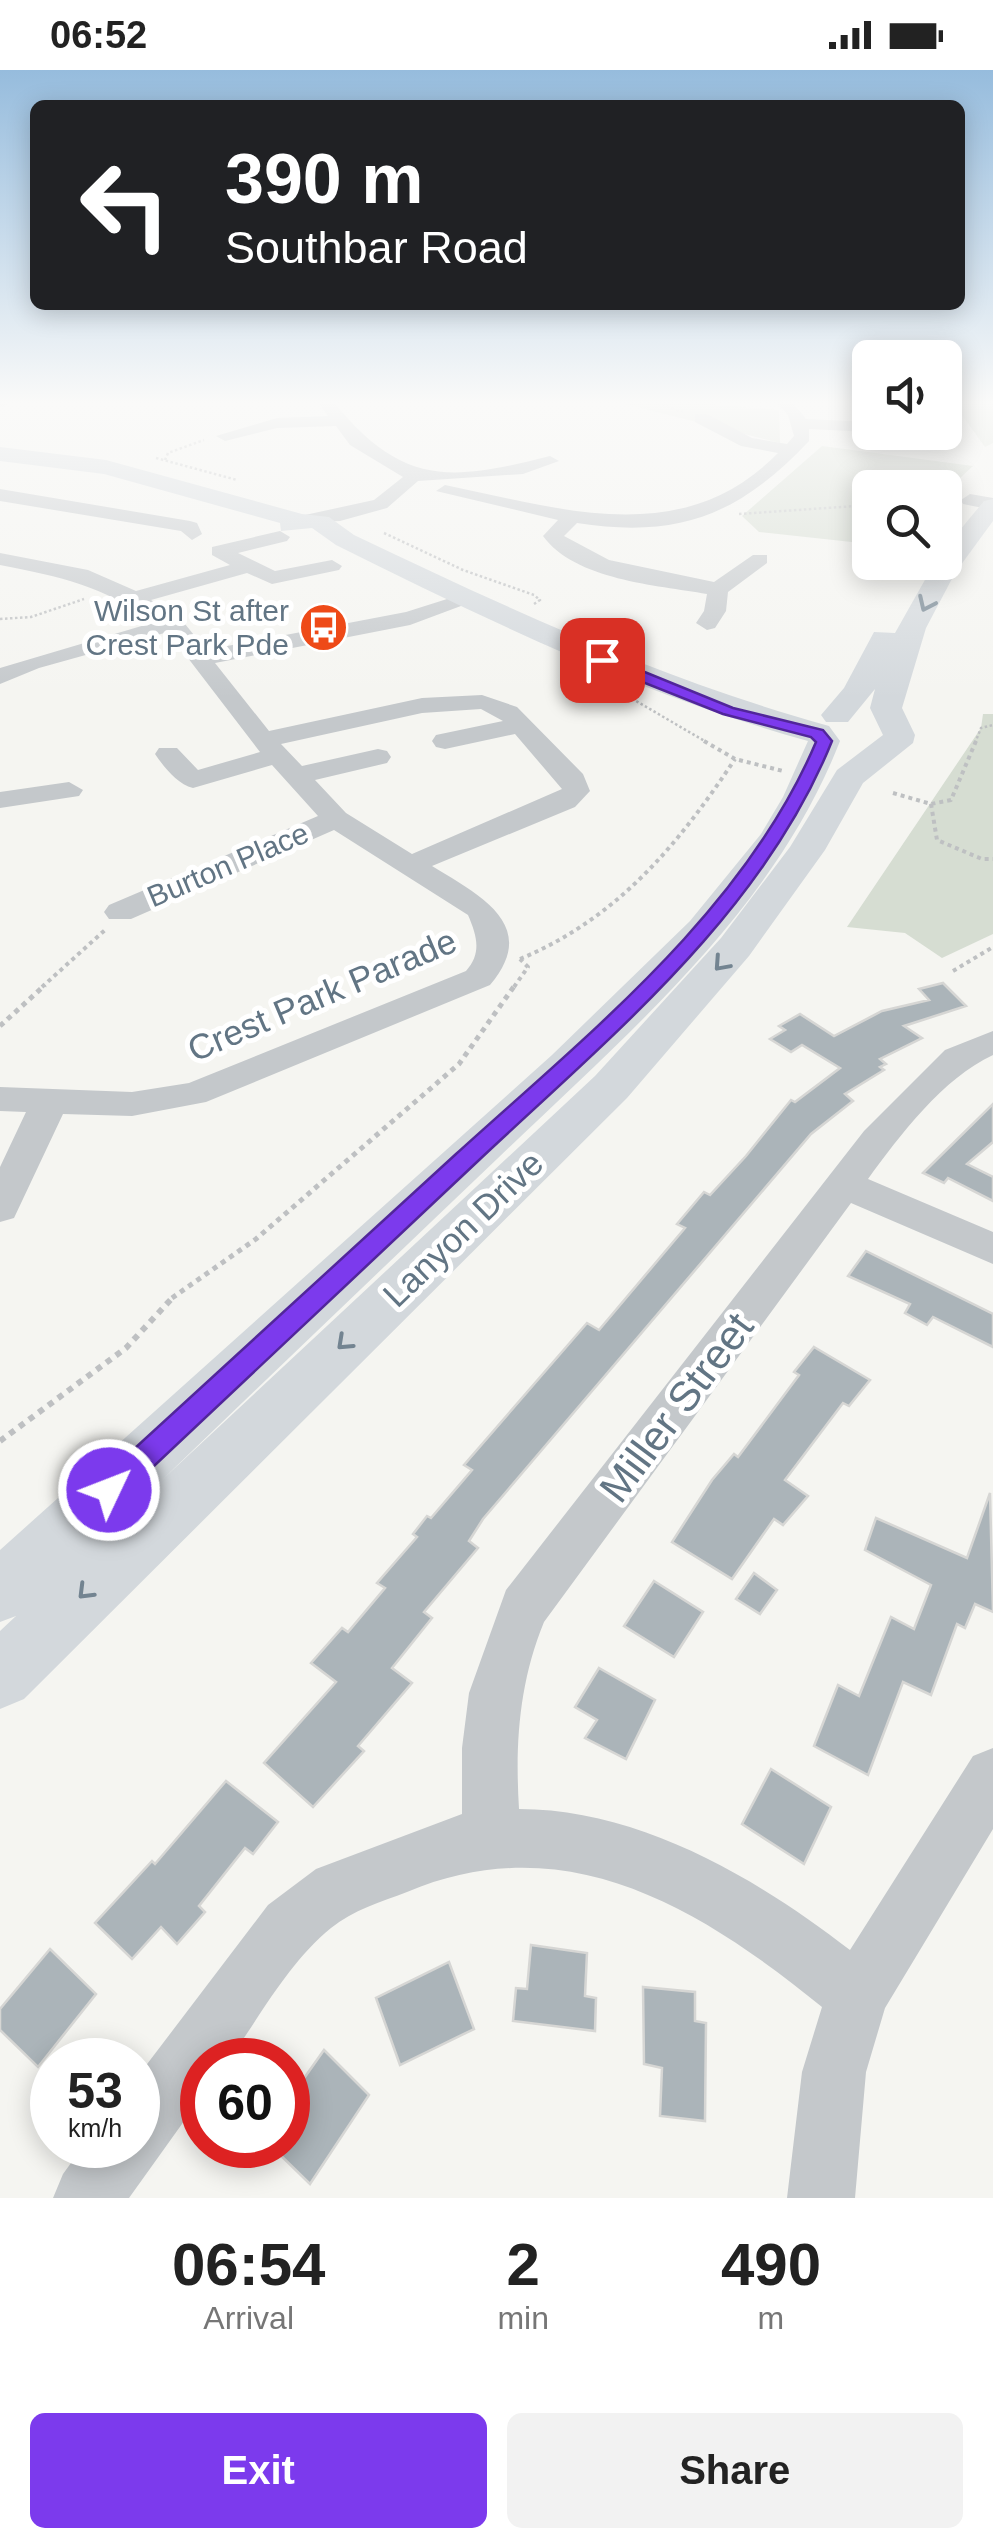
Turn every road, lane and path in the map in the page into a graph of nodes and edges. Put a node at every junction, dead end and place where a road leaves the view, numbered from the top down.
1 (36, 499) edge
2 (215, 499) edge
3 (403, 499) edge
4 (503, 499) edge
5 (736, 499) edge
6 (987, 502) edge
7 (852, 507) edge
8 (731, 513) dead end
9 (573, 516) junction
10 (962, 517) edge
11 (308, 527) junction
12 (192, 534) dead end
13 (0, 559) edge
14 (760, 559) dead end
15 (332, 566) dead end
16 (246, 567) junction
17 (910, 580) edge
18 (718, 589) junction
19 (126, 594) junction
20 (466, 600) junction
21 (0, 619) edge
22 (707, 623) dead end
23 (173, 624) junction
24 (202, 658) junction
25 (0, 677) edge
26 (993, 724) edge
27 (518, 726) junction
28 (828, 726) junction
29 (446, 742) dead end
30 (168, 754) dead end
31 (279, 757) junction
32 (378, 757) dead end
33 (891, 757) junction
34 (786, 772) dead end
35 (0, 776) edge
36 (0, 788) edge
37 (68, 790) dead end
38 (0, 800) edge
39 (930, 804) junction
40 (336, 819) junction
41 (993, 859) edge
42 (412, 864) junction
43 (120, 912) joint
44 (993, 947) edge
45 (506, 960) junction
46 (954, 970) dead end
47 (0, 1026) edge
48 (993, 1042) edge
49 (0, 1099) edge
50 (50, 1101) junction
51 (846, 1185) junction
52 (0, 1208) edge
53 (993, 1248) edge
54 (0, 1442) edge
55 (0, 1592) edge
56 (0, 1676) edge
57 (993, 1776) edge
58 (492, 1838) junction
59 (857, 1995) junction
60 (160, 2100) edge
61 (109, 2168) edge
62 (87, 2198) edge
63 (821, 2198) edge

1 - 12 street
2 - 11 main road
3 - 11 street
4 - 9 street
5 - 9 street
6 - 10 main road
6 -> 33 main road
7 - 8 path
9 - 18 street
11 - 16 street
11 - 20 main road
13 - 19 street, Crest Park Parade
14 - 18 street
15 - 16 street
16 - 19 street
17 - 28 main road, Lanyon Drive
18 - 22 street
19 - 21 path
19 - 23 street, Crest Park Parade
20 - 24 street
20 - 28 main road
23 - 24 street, Crest Park Parade
23 - 25 street
24 - 31 street, Crest Park Parade
26 - 39 path
27 - 29 street
27 - 31 street
27 - 42 street
28 - 33 main road
28 - 55 main road, Lanyon Drive
30 - 31 street
31 - 32 street
31 - 40 street, Crest Park Parade
33 - 39 path
33 -> 56 main road, Lanyon Drive
34 - 45 path
35 - 36 street
37 - 38 street
39 - 41 path
40 - 42 street, Crest Park Parade
40 - 43 street, Burton Place
42 - 45 street, Crest Park Parade
43 - 47 path
44 - 46 path
45 - 50 street, Crest Park Parade
45 - 54 path
48 - 51 street, Miller Street
49 - 50 street, Crest Park Parade
50 - 52 street
51 - 53 street
51 - 58 street, Miller Street
57 - 59 street
58 - 59 street
58 - 60 street
59 - 63 street
61 - 62 street

